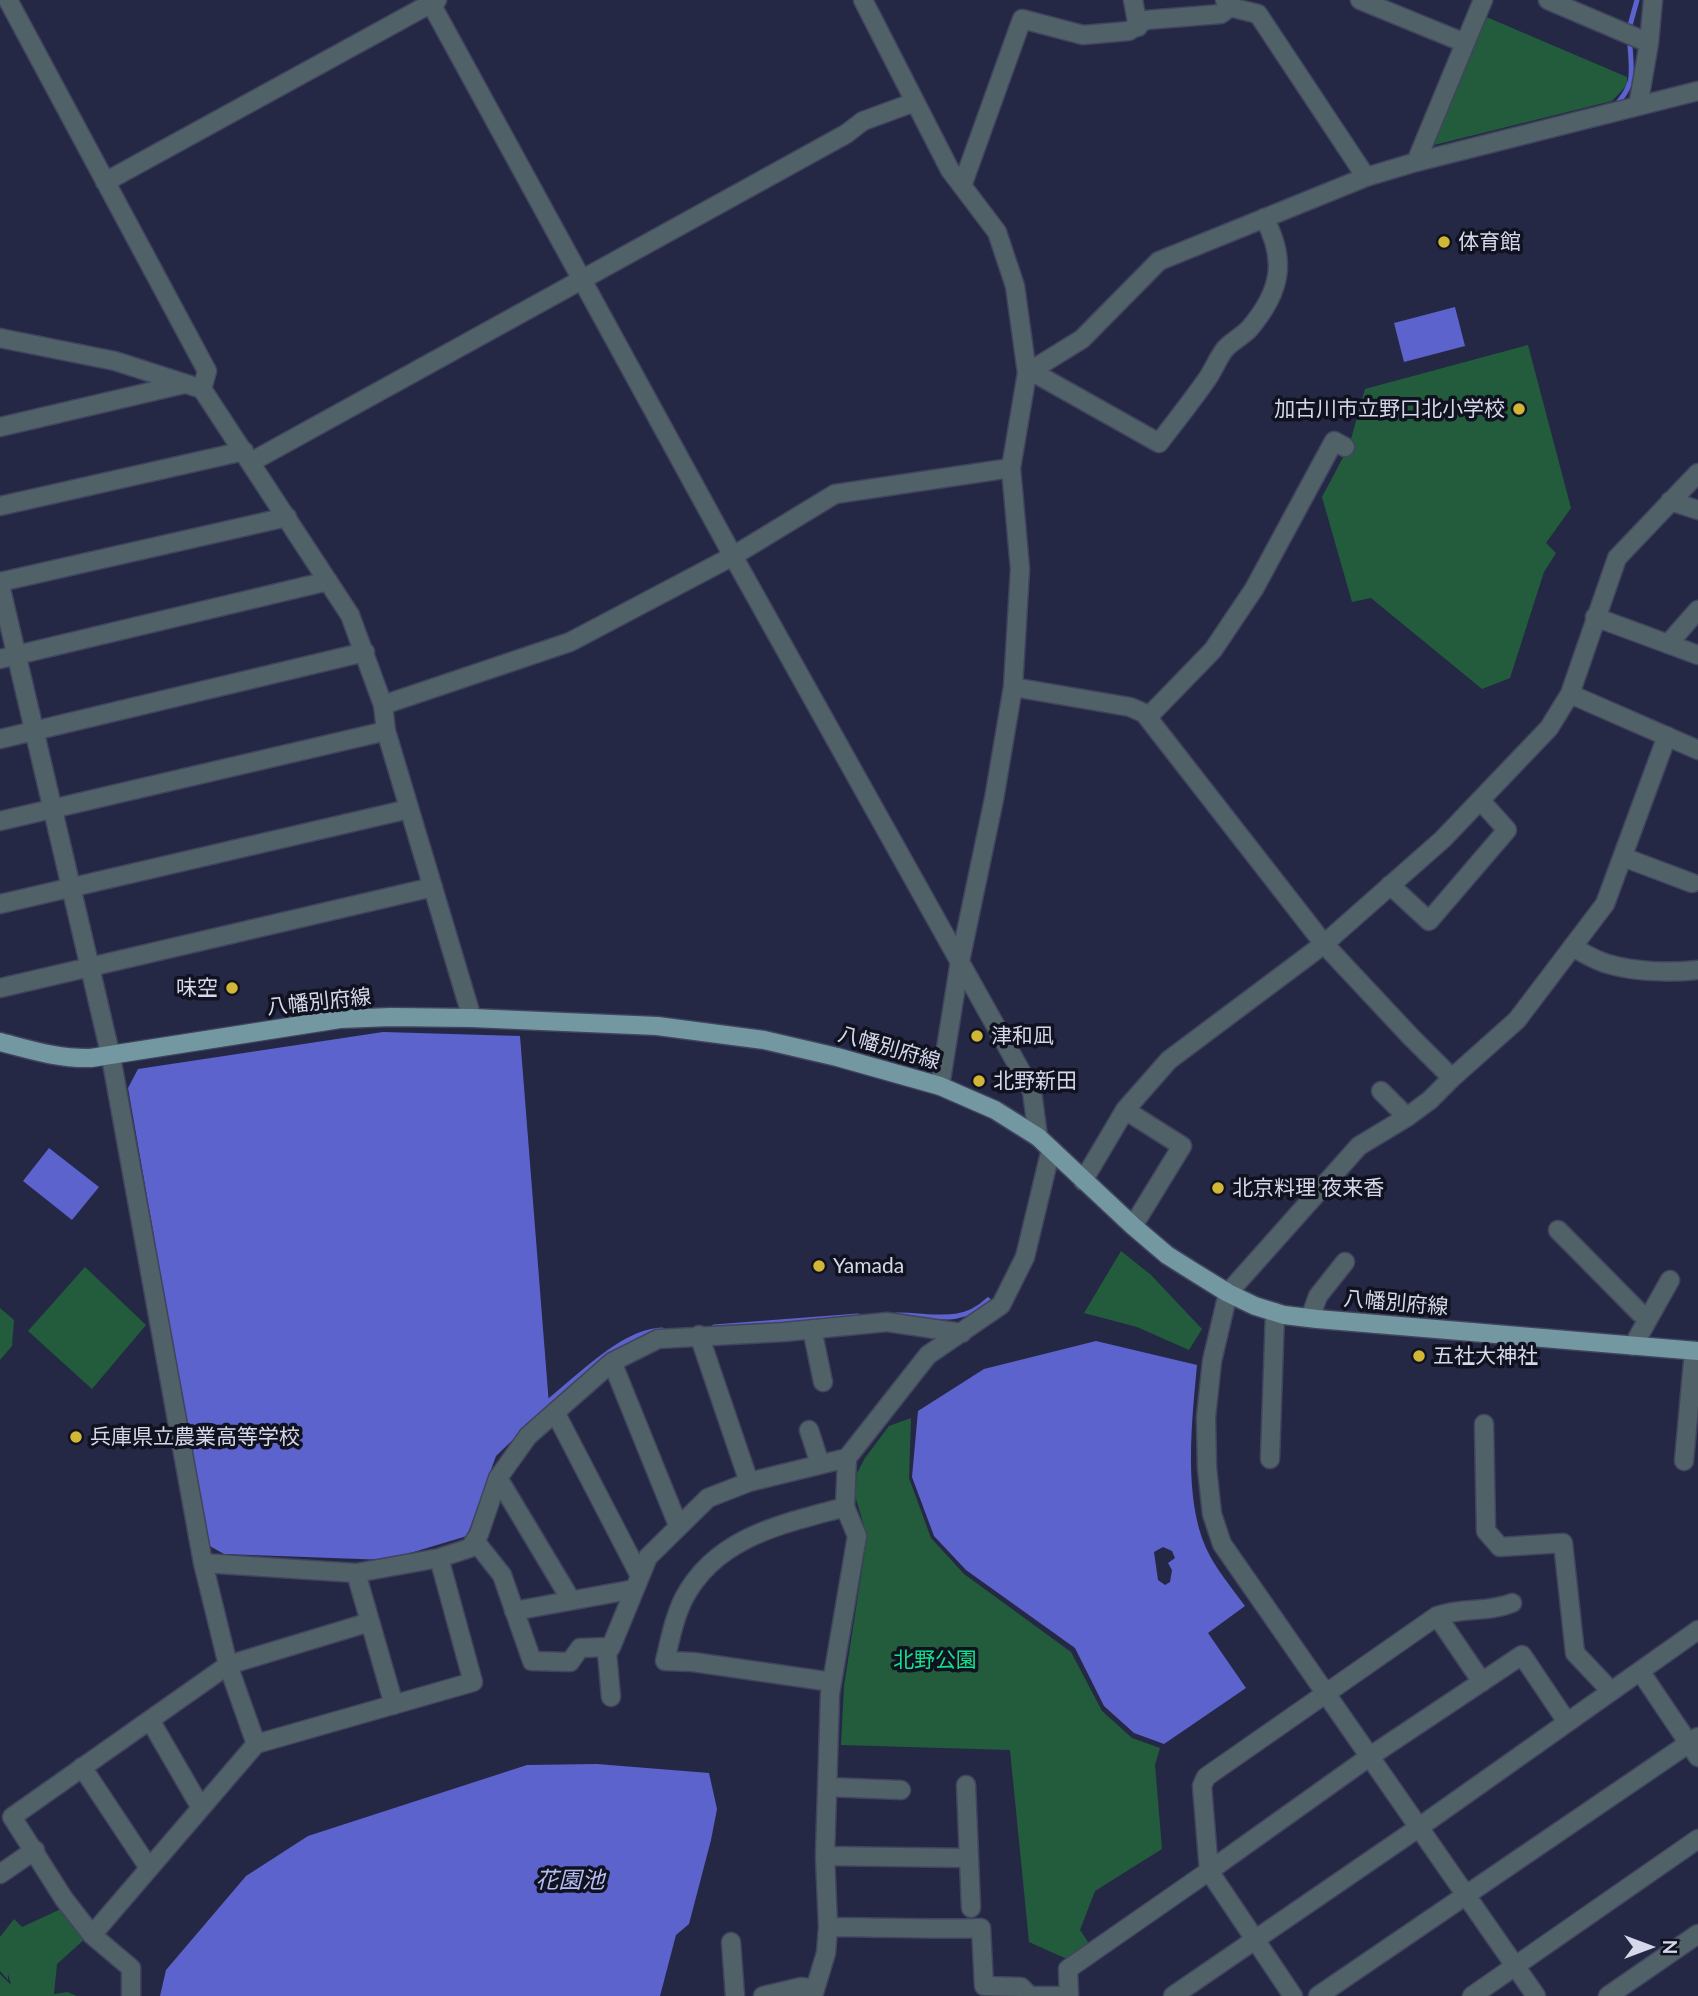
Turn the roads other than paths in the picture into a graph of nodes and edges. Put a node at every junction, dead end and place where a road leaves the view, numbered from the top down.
1 (8, 0) edge
2 (863, 0) edge
3 (1133, 0) edge
4 (1360, 0) edge
5 (1483, 0) edge
6 (1548, 0) edge
7 (1653, 0) edge
8 (432, 1) edge
9 (1232, 4) edge
10 (1138, 27) junction
11 (1465, 43) junction
12 (1649, 43) junction
13 (1698, 91) edge
14 (915, 102) junction
15 (1638, 106) junction
16 (1416, 162) junction
17 (1366, 177) junction
18 (105, 182) junction
19 (962, 186) junction
20 (1264, 218) junction
21 (582, 280) junction
22 (0, 338) edge
23 (1027, 373) junction
24 (193, 386) junction
25 (0, 427) edge
26 (1345, 447) dead end
27 (248, 456) junction
28 (1011, 468) junction
29 (1698, 473) edge
30 (1670, 500) junction
31 (0, 506) edge
32 (1698, 510) edge
33 (287, 517) junction
34 (733, 556) junction
35 (328, 581) junction
36 (0, 583) edge
37 (1698, 610) edge
38 (1595, 617) junction
39 (1668, 644) junction
40 (365, 652) junction
41 (1698, 655) edge
42 (8, 657) edge
43 (1013, 687) junction
44 (1570, 694) junction
45 (383, 705) junction
46 (1148, 717) junction
47 (35, 731) junction
48 (386, 731) junction
49 (1667, 736) junction
50 (0, 739) edge
51 (1698, 750) edge
52 (1480, 800) junction
53 (54, 809) junction
54 (409, 809) junction
55 (0, 821) edge
56 (1623, 858) junction
57 (1692, 883) dead end
58 (1390, 885) junction
59 (72, 887) junction
60 (433, 887) junction
61 (0, 904) edge
62 (1324, 944) junction
63 (1572, 947) junction
64 (960, 961) junction
65 (90, 966) junction
66 (1698, 970) edge
67 (0, 988) edge
68 (472, 1018) junction
69 (0, 1042) edge
70 (111, 1056) junction
71 (1452, 1077) junction
72 (940, 1086) junction
73 (1381, 1091) dead end
74 (1125, 1110) junction
75 (1407, 1118) junction
76 (1044, 1143) junction
77 (1083, 1181) junction
78 (1133, 1226) junction
79 (1558, 1230) dead end
80 (1345, 1262) dead end
81 (1670, 1280) dead end
82 (1228, 1293) junction
83 (1275, 1312) junction
84 (1650, 1315) junction
85 (1310, 1318) junction
86 (812, 1329) junction
87 (962, 1333) junction
88 (699, 1335) junction
89 (1633, 1346) junction
90 (1696, 1351) edge
91 (612, 1362) junction
92 (823, 1382) dead end
93 (555, 1412) junction
94 (1484, 1423) dead end
95 (809, 1430) dead end
96 (847, 1458) junction
97 (1270, 1459) dead end
98 (1684, 1461) dead end
99 (820, 1464) junction
100 (498, 1478) junction
101 (749, 1482) junction
102 (845, 1507) junction
103 (678, 1525) junction
104 (475, 1541) junction
105 (439, 1558) junction
106 (203, 1563) junction
107 (356, 1573) junction
108 (637, 1581) junction
109 (571, 1600) junction
110 (1512, 1603) dead end
111 (514, 1611) junction
112 (1437, 1616) junction
113 (370, 1622) junction
114 (1698, 1630) edge
115 (611, 1647) junction
116 (228, 1665) junction
117 (1640, 1671) junction
118 (832, 1682) junction
119 (1482, 1682) junction
120 (1611, 1690) junction
121 (1325, 1694) junction
122 (611, 1697) dead end
123 (394, 1705) junction
124 (150, 1720) junction
125 (1567, 1722) junction
126 (256, 1744) junction
127 (1695, 1746) edge
128 (1369, 1757) junction
129 (82, 1767) junction
130 (966, 1785) dead end
131 (827, 1787) junction
132 (901, 1790) dead end
133 (201, 1808) junction
134 (6, 1820) edge
135 (1418, 1828) junction
136 (1698, 1839) edge
137 (35, 1850) junction
138 (825, 1856) junction
139 (969, 1858) junction
140 (149, 1868) junction
141 (1209, 1871) junction
142 (0, 1874) edge
143 (1466, 1896) junction
144 (976, 1899) dead end
145 (828, 1927) junction
146 (1698, 1934) edge
147 (92, 1935) junction
148 (1253, 1940) junction
149 (731, 1942) dead end
150 (1515, 1966) junction
151 (814, 1992) edge
152 (131, 1996) edge
153 (735, 1996) edge
154 (763, 1996) edge
155 (1061, 1996) edge
156 (1069, 1996) edge
157 (1173, 1996) edge
158 (1293, 1996) edge
159 (1318, 1996) edge
160 (1472, 1996) edge
161 (1536, 1996) edge
162 (1608, 1996) edge

1 - 18 street
2 - 14 street
3 - 10 street
4 - 11 street
5 - 11 street
6 - 12 street
7 - 12 street
8 - 18 street
8 - 21 street
9 - 10 street
9 - 17 street
10 - 19 street
11 - 16 street
12 - 15 street
13 - 15 street
14 - 19 street
14 - 21 street
15 - 16 street
16 - 17 street
17 - 20 street
18 - 24 street
19 - 23 street
20 - 23 street
20 - 23 street
21 - 27 street
21 - 34 street
22 - 24 street
23 - 28 street
24 - 25 street
24 - 27 street
26 - 46 street
27 - 31 street
27 - 33 street
28 - 34 street
28 - 43 street
29 - 30 street
30 - 32 street
30 - 38 street
33 - 35 street
33 - 36 street
34 - 45 street
34 - 64 street
35 - 40 street
35 - 42 street
36 - 42 street
37 - 39 street
38 - 39 street
38 - 44 street
39 - 41 street
40 - 45 street
40 - 47 street
42 - 47 street
43 - 46 street
43 - 64 street
44 - 49 street
44 - 52 street
45 - 48 street
46 - 62 street
47 - 50 street
47 - 53 street
48 - 53 street
48 - 54 street
49 - 51 street
49 - 56 street
52 - 58 street
52 - 58 street
53 - 55 street
53 - 59 street
54 - 59 street
54 - 60 street
56 - 57 street
56 - 63 street
58 - 62 street
59 - 61 street
59 - 65 street
60 - 65 street
60 - 68 street
62 - 71 street
62 - 74 street
63 - 66 street
63 - 71 street
64 - 72 street
64 - 76 street
65 - 67 street
65 - 70 street
68 - 70 main road, 八幡別府線
68 - 72 main road, 八幡別府線
69 - 70 main road, 八幡別府線
70 - 106 street
71 - 75 street
72 - 76 main road, 八幡別府線
73 - 75 street
74 - 77 street
74 - 78 street
75 - 82 street
76 - 77 main road, 八幡別府線
76 - 87 street
77 - 78 main road, 八幡別府線
78 - 82 main road, 八幡別府線
79 - 84 street
80 - 85 street
81 - 84 street
82 - 83 main road, 八幡別府線
82 - 121 street
83 - 85 main road, 八幡別府線
83 - 97 street
84 - 89 street
85 - 89 main road, 八幡別府線
86 - 87 street
86 - 88 street
86 - 92 street
87 - 96 street
88 - 91 street
88 - 101 street
89 - 90 main road, 八幡別府線
90 - 98 street
91 - 93 street
91 - 103 street
93 - 100 street
93 - 108 street
94 - 120 street
95 - 99 street
96 - 99 street
96 - 102 street
99 - 101 street
100 - 104 street
100 - 109 street
101 - 103 street
102 - 118 street
102 - 118 street
103 - 108 street
104 - 105 street
104 - 111 street
105 - 107 street
105 - 123 street
106 - 107 street
106 - 116 street
107 - 113 street
108 - 109 street
108 - 115 street
109 - 111 street
110 - 112 street
111 - 115 street
112 - 119 street
112 - 121 street
113 - 116 street
113 - 123 street
114 - 117 street
115 - 122 street
116 - 124 street
116 - 126 street
117 - 120 street
117 - 127 street
118 - 131 street
119 - 125 street
119 - 128 street
120 - 125 street
121 - 128 street
121 - 141 street
123 - 126 street
124 - 129 street
124 - 133 street
125 - 135 street
126 - 133 street
127 - 143 street
128 - 135 street
128 - 141 street
129 - 134 street
129 - 140 street
130 - 139 street
131 - 132 street
131 - 138 street
133 - 140 street
134 - 137 street
135 - 143 street
135 - 148 street
136 - 150 street
137 - 142 street
137 - 147 street
138 - 139 street
138 - 145 street
139 - 144 street
140 - 147 street
141 - 148 street
141 - 156 street
143 - 150 street
143 - 159 street
145 - 151 street
145 - 155 street
146 - 162 street
147 - 152 street
148 - 157 street
148 - 158 street
149 - 153 street
150 - 160 street
150 - 161 street
151 - 154 street

